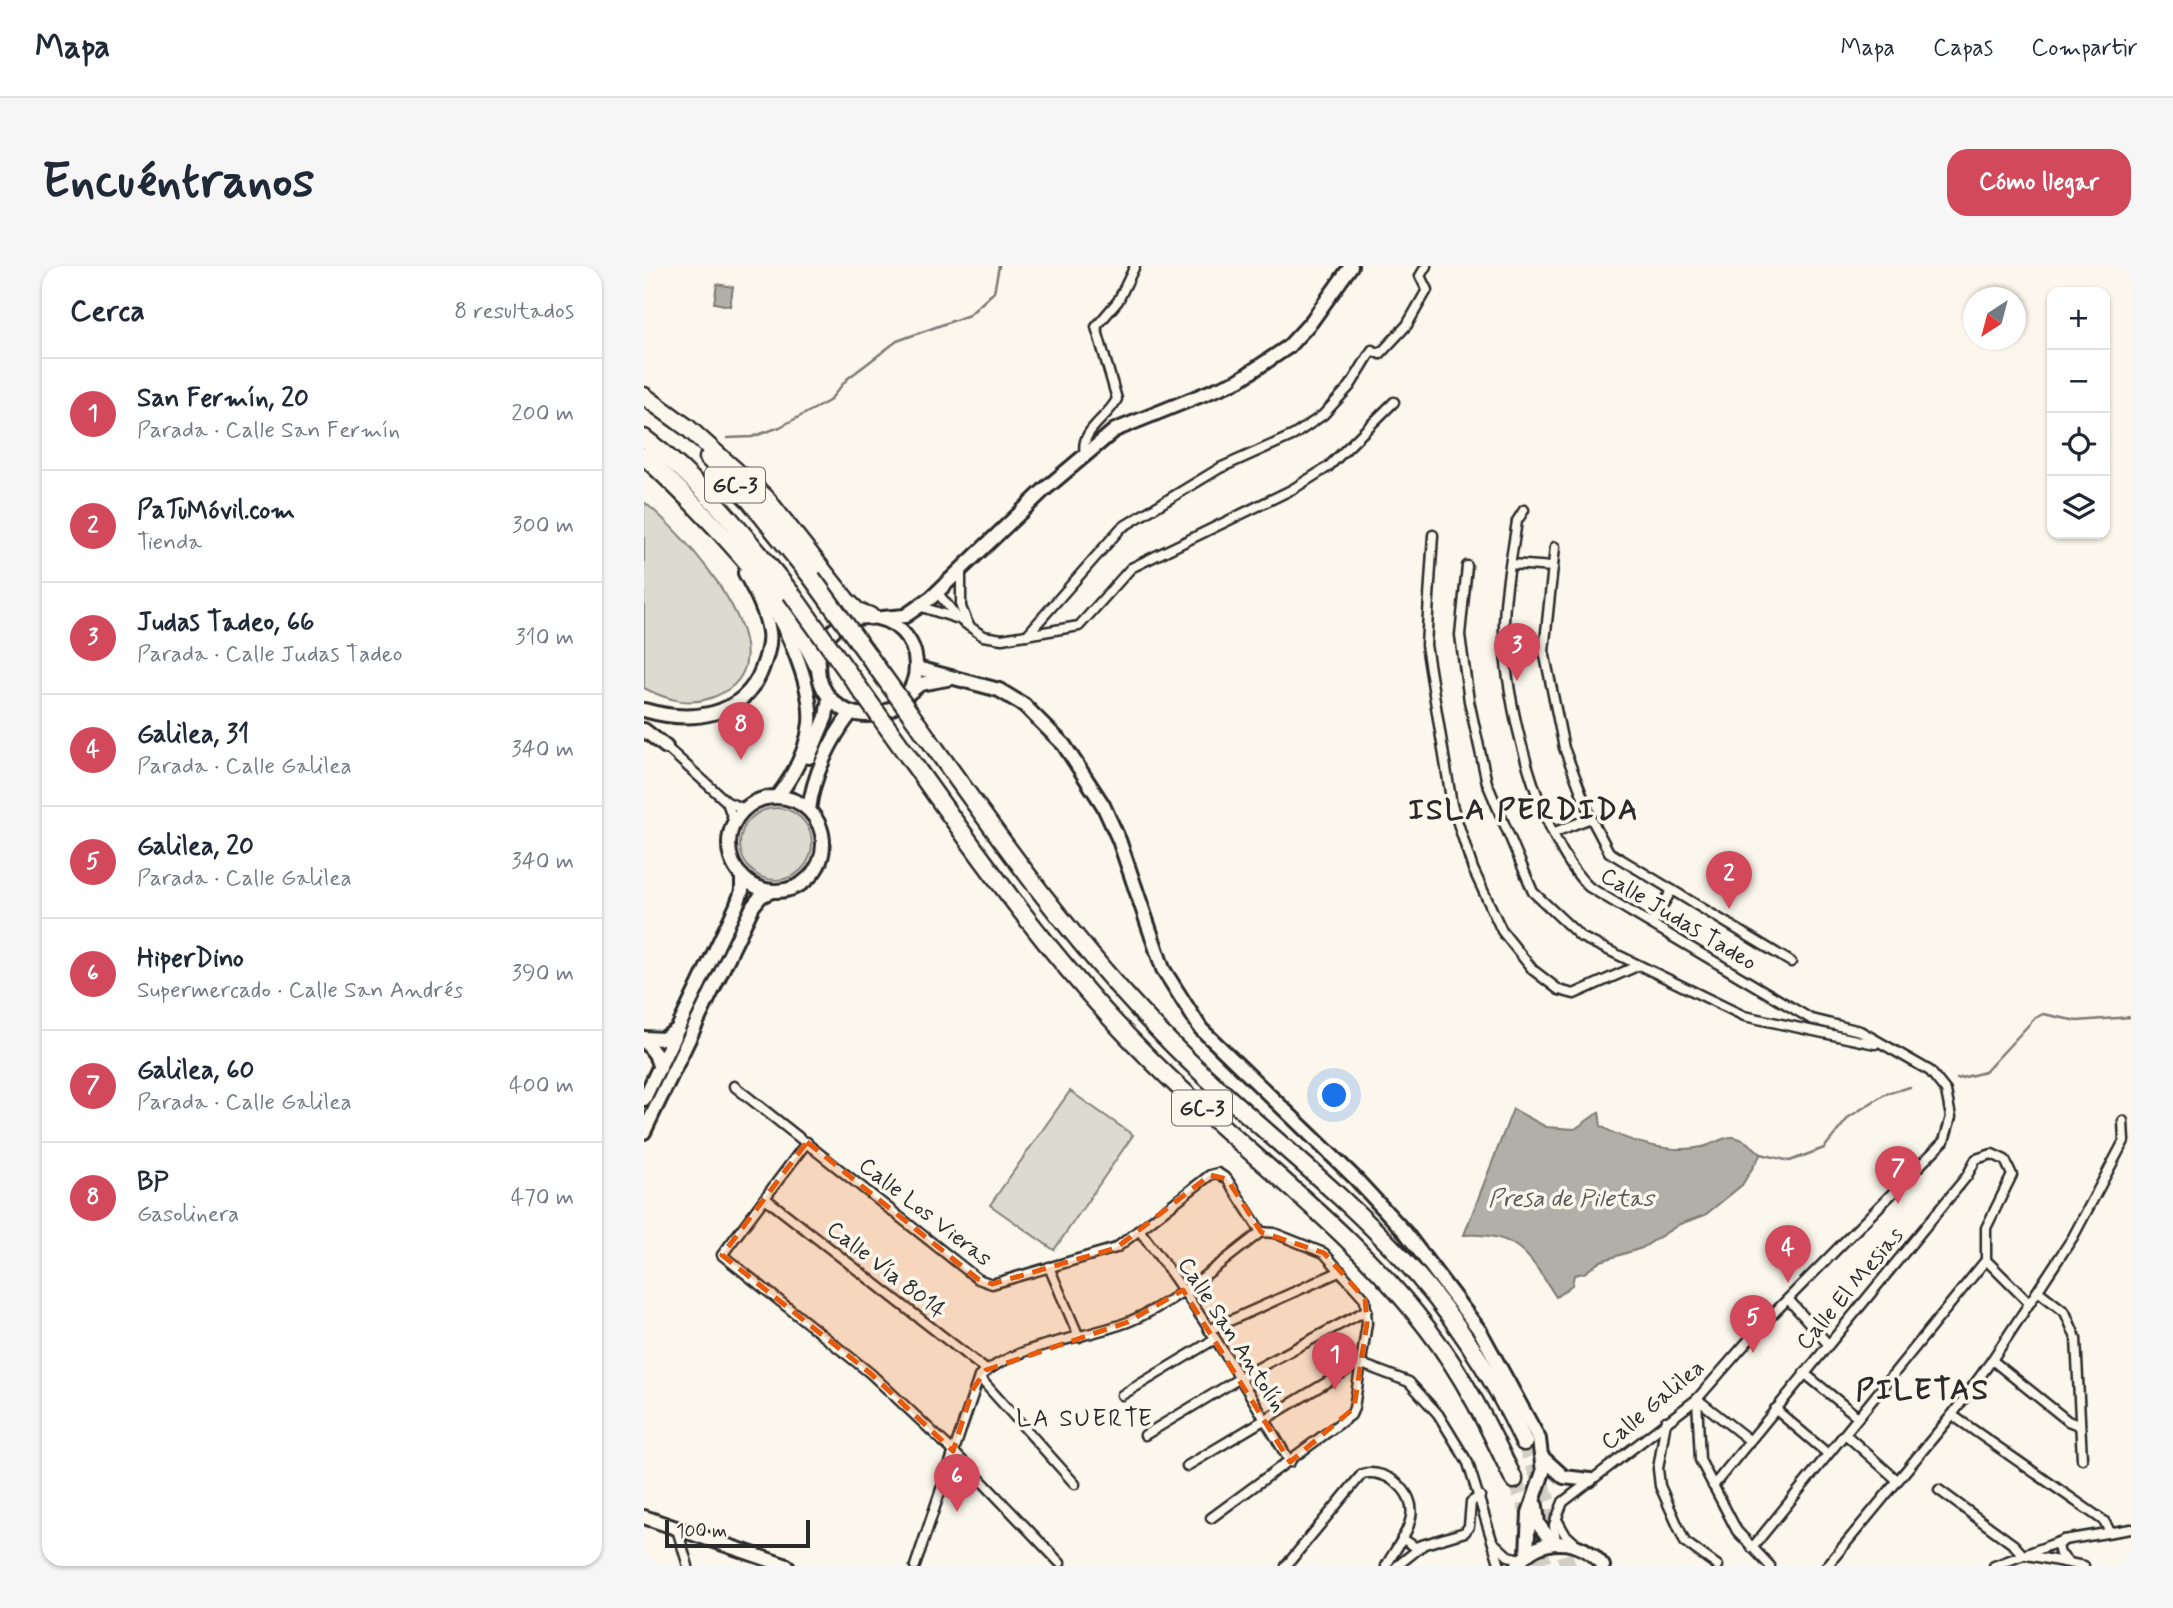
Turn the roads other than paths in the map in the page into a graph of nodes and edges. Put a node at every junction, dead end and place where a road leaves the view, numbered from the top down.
1 (1135, 266) edge
2 (1350, 266) edge
3 (1426, 266) edge
4 (644, 397) edge
5 (1394, 402) dead end
6 (644, 406) edge
7 (644, 438) edge
8 (1085, 453) junction
9 (644, 456) edge
10 (1524, 510) dead end
11 (704, 515) junction
12 (1433, 535) dead end
13 (1555, 547) dead end
14 (1511, 564) junction
15 (1468, 566) dead end
16 (1553, 567) junction
17 (961, 570) junction
18 (745, 573) junction
19 (931, 599) junction
20 (876, 617) junction
21 (959, 620) junction
22 (969, 626) junction
23 (1027, 635) junction
24 (911, 642) junction
25 (817, 664) junction
26 (917, 668) junction
27 (953, 678) junction
28 (909, 693) junction
29 (829, 698) junction
30 (644, 710) edge
31 (851, 713) junction
32 (644, 730) edge
33 (666, 747) joint
34 (780, 797) junction
35 (727, 802) junction
36 (745, 809) junction
37 (809, 810) junction
38 (1591, 818) junction
39 (734, 822) junction
40 (1555, 832) junction
41 (742, 876) junction
42 (1672, 890) junction
43 (773, 891) junction
44 (1652, 923) junction
45 (1791, 962) dead end
46 (1637, 966) junction
47 (679, 1029) junction
48 (644, 1039) edge
49 (1881, 1045) junction
50 (660, 1068) junction
51 (734, 1086) dead end
52 (644, 1099) edge
53 (2123, 1121) dead end
54 (644, 1132) edge
55 (807, 1142) junction
56 (765, 1198) junction
57 (1139, 1230) junction
58 (1261, 1232) junction
59 (1986, 1260) junction
60 (1049, 1267) junction
61 (1341, 1271) junction
62 (1183, 1290) junction
63 (2038, 1291) junction
64 (1788, 1300) junction
65 (2029, 1303) junction
66 (1367, 1310) junction
67 (1209, 1329) junction
68 (1079, 1337) junction
69 (1215, 1339) junction
70 (1828, 1344) junction
71 (1992, 1360) junction
72 (1359, 1363) junction
73 (1804, 1373) junction
74 (983, 1374) junction
75 (1241, 1378) junction
76 (1122, 1395) dead end
77 (1697, 1399) junction
78 (1775, 1409) junction
79 (1952, 1415) junction
80 (1858, 1418) junction
81 (1265, 1420) junction
82 (1666, 1421) junction
83 (2078, 1425) junction
84 (1845, 1434) junction
85 (1145, 1435) dead end
86 (1749, 1440) junction
87 (1524, 1442) tunnel mouth
88 (953, 1451) junction
89 (1828, 1454) junction
90 (1542, 1457) junction
91 (2082, 1460) dead end
92 (1290, 1462) junction
93 (1187, 1466) dead end
94 (1514, 1480) tunnel mouth
95 (1590, 1480) junction
96 (1897, 1480) junction
97 (1075, 1484) dead end
98 (1713, 1486) junction
99 (1939, 1490) dead end
100 (1480, 1496) junction
101 (1535, 1499) junction
102 (644, 1517) edge
103 (1211, 1518) dead end
104 (1556, 1518) junction
105 (676, 1528) junction
106 (2129, 1529) edge
107 (1488, 1531) junction
108 (2110, 1531) junction
109 (698, 1535) junction
110 (1402, 1538) junction
111 (2064, 1539) junction
112 (1554, 1543) junction
113 (1424, 1545) junction
114 (1578, 1546) junction
115 (684, 1548) junction
116 (1752, 1548) junction
117 (2022, 1554) junction
118 (1522, 1560) edge
119 (1060, 1563) dead end
120 (2071, 1563) junction
121 (914, 1564) edge
122 (688, 1566) edge
123 (787, 1566) edge
124 (1286, 1566) edge
125 (1386, 1566) edge
126 (1397, 1566) edge
127 (1500, 1566) edge
128 (1603, 1566) edge
129 (1718, 1566) edge
130 (1770, 1566) edge
131 (1827, 1566) edge
132 (1994, 1566) edge
133 (2084, 1566) edge

1 - 8 street
2 - 8 street
3 - 23 street
4 - 20 highway
5 - 23 street
6 - 87 highway, GC-3, bridge
7 - 94 highway, GC-3, bridge
8 - 17 street
9 - 11 highway
10 - 14 street, Calle Judas Tadeo
11 - 18 street
11 - 25 highway
12 - 46 street
13 - 16 street
14 - 16 street
14 - 40 street, Calle Judas Tadeo
15 - 46 street
16 - 38 street
17 - 19 street
17 - 22 street
18 - 30 street
18 - 34 street
19 - 20 street
19 - 21 street
19 - 21 street
19 - 24 street
20 - 24 street
20 - 25 street
21 - 22 street
22 - 23 street
24 - 26 street
25 - 29 street
26 - 27 street
26 - 28 street
27 - 28 street
27 - 90 street
28 - 31 street
29 - 31 street
29 - 34 street
31 - 37 street
32 - 33 street
33 - 35 street
34 - 36 street
34 - 37 street
35 - 36 street
35 - 39 street
36 - 39 street
37 - 43 street
38 - 40 street
38 - 42 street
39 - 41 street
40 - 44 street, Calle Judas Tadeo
41 - 43 street
41 - 47 street
42 - 44 street
42 - 45 street
43 - 54 street
44 - 49 street, Calle Judas Tadeo
46 - 49 street
47 - 48 street
47 - 50 street
48 - 50 street
49 - 64 street, Calle Galilea
50 - 52 street
51 - 55 street, Calle Los Vieras
53 - 63 street
55 - 56 street
55 - 60 street, Calle Los Vieras
56 - 74 street, Calle Vía 8014
56 - 88 street
57 - 58 street, Calle Los Vieras
57 - 60 street, Calle Los Vieras
57 - 62 street, Calle San Antolín
58 - 61 street
58 - 62 street
59 - 65 street
59 - 70 street, Calle El Mesias
59 - 80 street
60 - 68 street
61 - 66 street
61 - 67 street
62 - 67 street, Calle San Antolín
62 - 68 street
63 - 65 street
63 - 83 street
64 - 70 street
64 - 77 street, Calle Galilea
65 - 71 street
66 - 72 street
66 - 75 street
67 - 69 street, Calle San Antolín
68 - 74 street
69 - 75 street, Calle San Antolín
69 - 76 street
70 - 73 street, Calle El Mesias
71 - 79 street
71 - 83 street
72 - 81 street
72 - 92 street
72 - 100 street
73 - 78 street, Calle El Mesias
73 - 80 street
74 - 88 street
74 - 97 street, Calle Vía 8014
75 - 81 street, Calle San Antolín
75 - 85 street
77 - 82 street, Calle Galilea
77 - 86 street
77 - 98 street
78 - 86 street, Calle El Mesias
78 - 89 street
79 - 96 street
79 - 108 street
80 - 84 street
81 - 92 street, Calle San Antolín
81 - 93 street
82 - 95 street, Calle Galilea
82 - 129 street
83 - 91 street
84 - 89 street
84 - 96 street
86 - 98 street, Calle El Mesias
88 - 119 street
88 - 121 street
89 - 116 street
90 - 95 street
90 - 101 street
92 - 103 street
95 - 104 street, Calle Galilea
96 - 131 street
98 - 116 street
99 - 117 street
100 - 107 street
100 - 113 street
101 - 112 street
101 - 118 street
102 - 105 street
104 - 112 street
104 - 114 street
105 - 109 street
105 - 115 street
106 - 108 street
107 - 118 street
107 - 127 street
108 - 111 street
109 - 115 street
109 - 123 street
110 - 113 street
110 - 124 street
110 - 125 street
111 - 117 street
111 - 120 street
112 - 114 street
112 - 118 street
113 - 126 street
114 - 128 street
115 - 122 street
116 - 130 street
117 - 120 street
117 - 132 street
120 - 133 street

